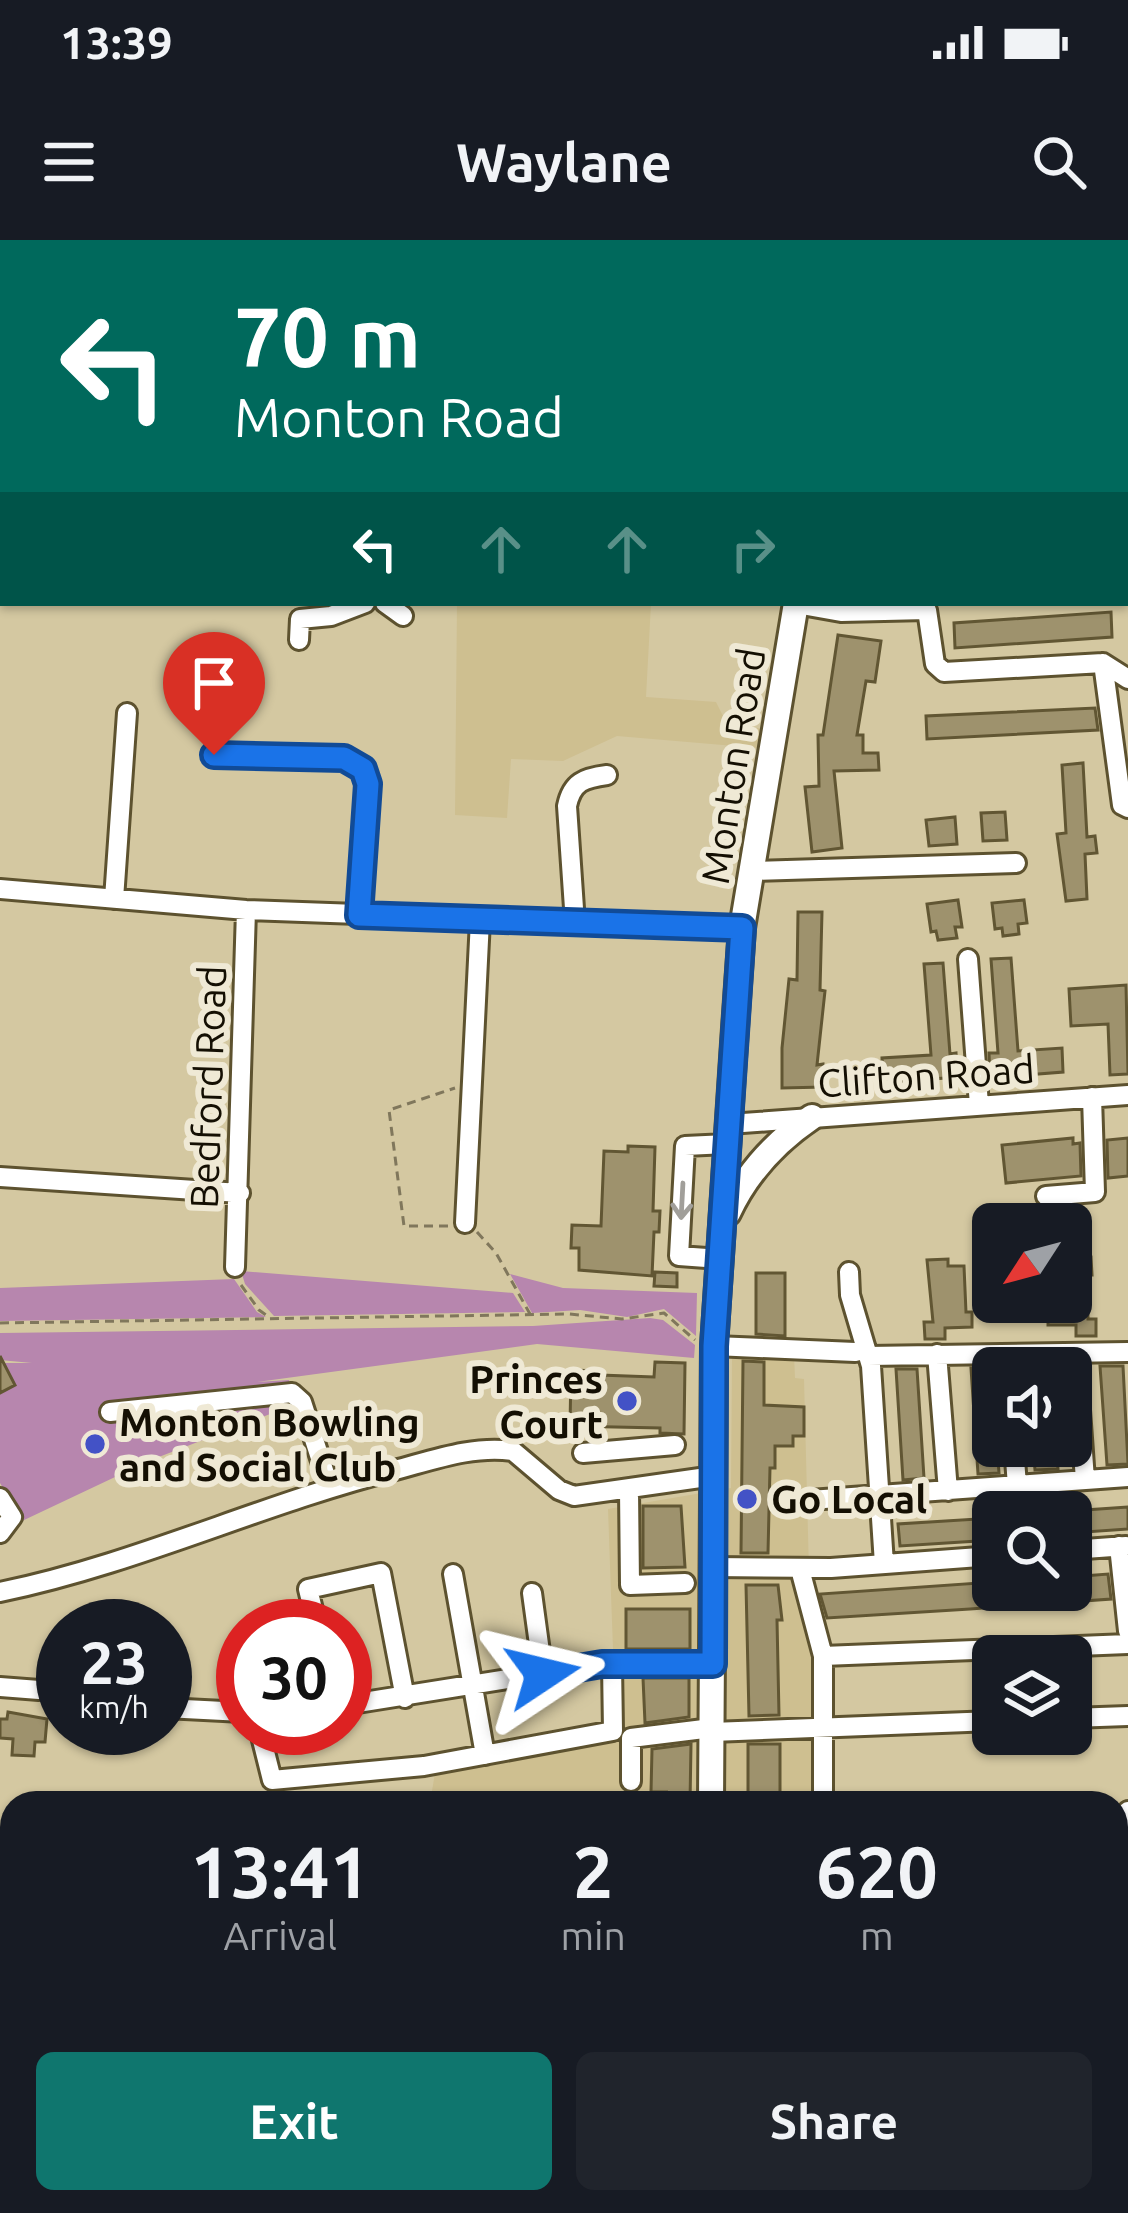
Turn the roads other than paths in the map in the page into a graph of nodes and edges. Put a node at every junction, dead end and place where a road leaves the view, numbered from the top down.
1 (358, 606) edge
2 (389, 606) edge
3 (796, 606) edge
4 (807, 606) edge
5 (927, 607) edge
6 (403, 616) dead end
7 (299, 640) dead end
8 (1103, 663) junction
9 (1128, 679) edge
10 (127, 713) dead end
11 (214, 755) dead end
12 (607, 775) dead end
13 (1128, 808) edge
14 (1016, 863) dead end
15 (751, 871) junction
16 (0, 889) edge
17 (114, 898) junction
18 (246, 910) junction
19 (359, 915) junction
20 (480, 920) junction
21 (575, 923) junction
22 (742, 928) junction
23 (968, 959) dead end
24 (1128, 1095) edge
25 (1092, 1097) junction
26 (980, 1105) junction
27 (812, 1117) junction
28 (728, 1134) junction
29 (0, 1177) edge
30 (240, 1193) junction
31 (1046, 1196) dead end
32 (459, 1211) road end
33 (722, 1226) junction
34 (720, 1258) junction
35 (235, 1267) road end
36 (849, 1271) dead end
37 (714, 1345) junction
38 (1128, 1352) edge
39 (867, 1353) junction
40 (1092, 1353) edge
41 (937, 1354) junction
42 (972, 1357) edge
43 (110, 1412) dead end
44 (675, 1445) dead end
45 (637, 1448) junction
46 (583, 1453) dead end
47 (1016, 1467) edge
48 (1084, 1467) edge
49 (714, 1476) junction
50 (1128, 1477) edge
51 (1085, 1480) junction
52 (1017, 1485) junction
53 (329, 1486) junction
54 (633, 1489) junction
55 (947, 1491) junction
56 (1017, 1491) edge
57 (880, 1496) junction
58 (0, 1498) edge
59 (810, 1500) dead end
60 (0, 1533) edge
61 (1123, 1546) edge
62 (1092, 1548) edge
63 (972, 1558) edge
64 (884, 1564) junction
65 (713, 1567) junction
66 (800, 1569) junction
67 (453, 1574) dead end
68 (685, 1583) dead end
69 (0, 1592) edge
70 (532, 1593) dead end
71 (310, 1599) edge
72 (1127, 1618) edge
73 (1128, 1644) edge
74 (1092, 1648) edge
75 (972, 1653) edge
76 (823, 1656) junction
77 (612, 1664) junction
78 (713, 1664) junction
79 (543, 1674) junction
80 (473, 1687) junction
81 (0, 1688) edge
82 (36, 1690) edge
83 (405, 1699) junction
84 (372, 1702) edge
85 (1128, 1716) edge
86 (1092, 1717) edge
87 (972, 1722) edge
88 (823, 1727) junction
89 (712, 1730) junction
90 (266, 1755) edge
91 (485, 1755) junction
92 (632, 1781) dead end
93 (711, 1791) edge
94 (823, 1791) edge

1 - 7 street
2 - 6 street
3 - 15 main road, Monton Road
4 - 5 street
5 - 8 street
8 - 9 street
8 - 13 street
10 - 17 street
11 - 19 street
12 - 21 street
14 - 15 street
15 - 22 main road, Monton Road
16 - 17 street
17 - 18 street
18 - 19 street
18 - 30 street, Bedford Road
19 - 20 street
20 - 21 street
20 - 32 street
21 - 22 street
22 - 28 main road, Monton Road
23 - 26 street
24 - 25 street, Clifton Road
25 - 26 street, Clifton Road
25 - 31 street
26 - 27 street, Clifton Road
27 - 28 street, Clifton Road
27 - 33 main road
28 - 33 main road, Monton Road
28 -> 34 street
29 - 30 street
30 - 35 street, Bedford Road
33 - 34 main road, Monton Road
34 - 37 main road, Monton Road
36 - 39 street
37 - 39 street
37 - 49 main road, Monton Road
38 - 40 street
39 - 41 street
39 - 57 street
41 - 42 street
41 - 55 street
43 - 53 street
44 - 45 street
45 - 46 street
45 - 54 street
47 - 52 street
48 - 51 street
49 - 54 street
49 - 65 main road, Monton Road
50 - 51 street
51 - 52 street
52 - 55 street
52 - 56 street
53 - 54 street
53 - 69 street
54 - 68 street
55 - 57 street
57 - 59 street
57 - 64 street
58 - 60 street
61 - 62 street
61 - 72 street
63 - 64 street
64 - 66 street
65 - 66 street
65 - 78 main road, Monton Road
66 - 76 street
67 - 80 street
70 - 79 street
71 - 83 street
73 - 74 street
75 - 76 street
76 - 88 street
77 - 78 street
77 - 79 street
77 - 91 street
78 - 89 main road, Monton Road
79 - 80 street
80 - 83 street
80 - 91 street
81 - 82 street
83 - 84 street
85 - 86 street
87 - 88 street
88 - 89 street
88 - 94 street
89 - 92 street
89 - 93 main road, Monton Road
90 - 91 street

